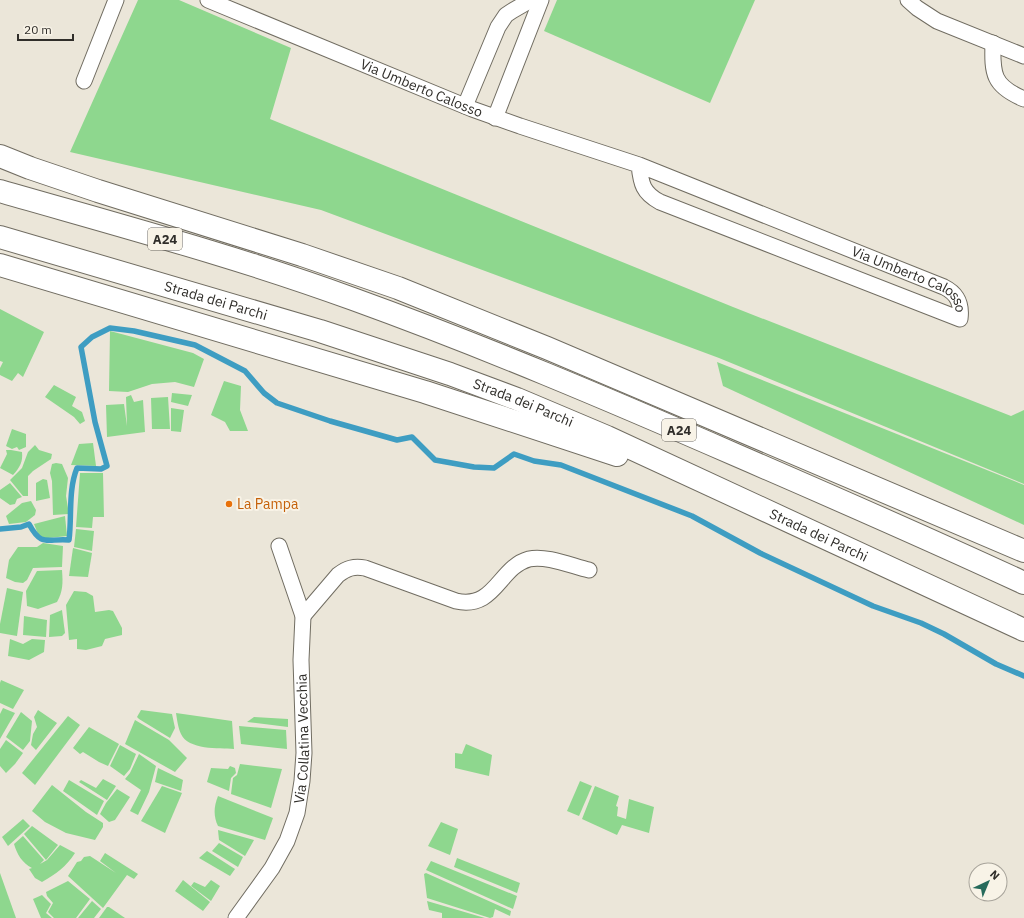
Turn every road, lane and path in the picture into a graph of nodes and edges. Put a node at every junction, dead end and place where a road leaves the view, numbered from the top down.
1 (116, 0) edge
2 (208, 0) edge
3 (531, 0) edge
4 (541, 0) edge
5 (908, 0) edge
6 (993, 43) junction
7 (1024, 56) edge
8 (84, 81) dead end
9 (1024, 99) edge
10 (465, 106) junction
11 (495, 118) junction
12 (0, 156) edge
13 (639, 165) junction
14 (0, 191) edge
15 (781, 222) junction
16 (0, 237) edge
17 (772, 245) junction
18 (0, 266) edge
19 (724, 491) junction
20 (279, 546) dead end
21 (1024, 551) edge
22 (589, 570) dead end
23 (1024, 582) edge
24 (303, 616) junction
25 (1024, 630) edge
26 (236, 918) edge

1 - 8 street
2 - 10 street, Via Umberto Calosso
3 - 10 street
4 - 11 street
5 - 6 street
6 - 7 street
6 - 9 street
10 - 11 street, Via Umberto Calosso
11 - 13 street, Via Umberto Calosso
12 - 21 highway
13 - 15 street, Via Umberto Calosso
13 - 17 street, Via Umberto Calosso
14 - 23 highway, A24
15 - 17 street
15 - 17 street, Via Umberto Calosso
16 - 19 highway, Strada dei Parchi / A24
18 - 19 highway
19 - 25 highway, Strada dei Parchi / A24
20 - 24 street, Via Collatina Vecchia
22 - 24 street
24 - 26 street, Via Collatina Vecchia

